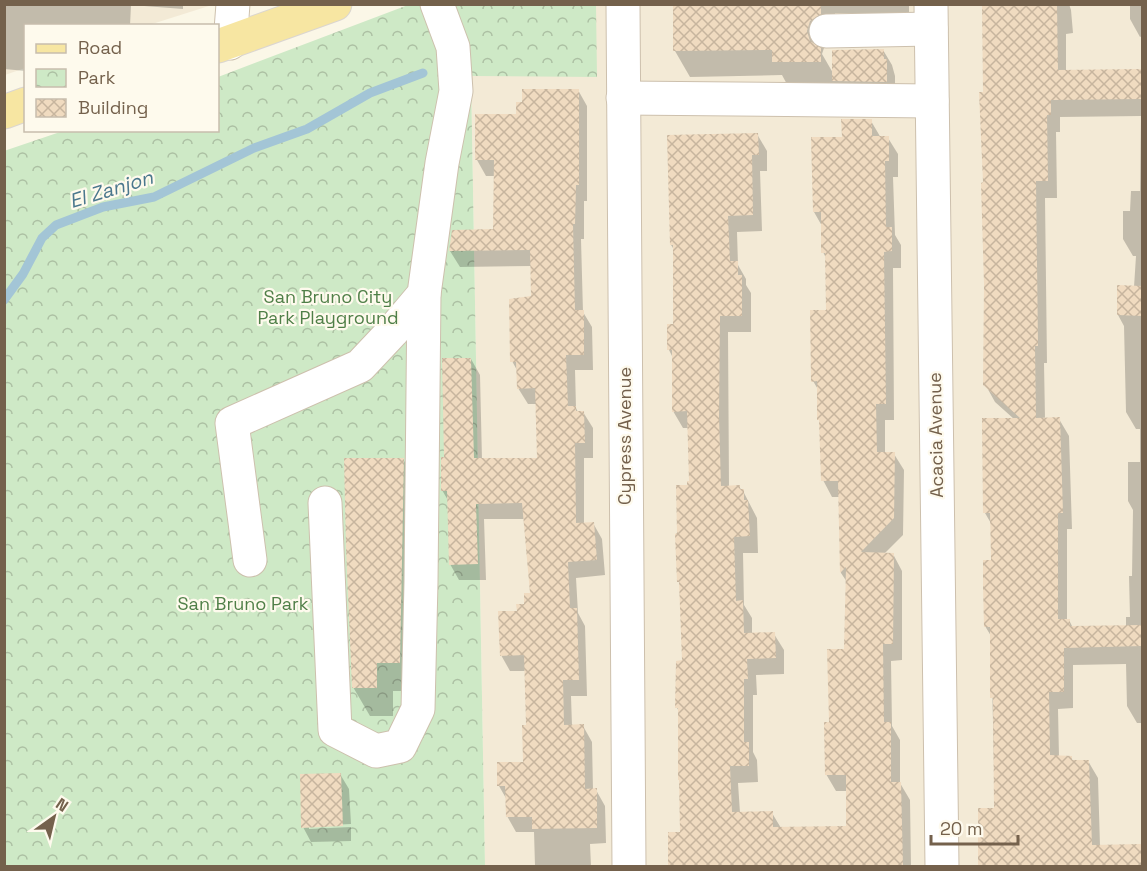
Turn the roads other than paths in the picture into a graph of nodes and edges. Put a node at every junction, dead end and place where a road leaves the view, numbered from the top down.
1 (233, 4) edge
2 (335, 4) edge
3 (437, 4) edge
4 (623, 4) edge
5 (931, 17) edge
6 (826, 31) dead end
7 (224, 44) edge
8 (623, 98) junction
9 (932, 101) junction
10 (24, 105) edge
11 (4, 112) edge
12 (424, 294) junction
13 (325, 502) dead end
14 (249, 560) dead end
15 (629, 867) edge
16 (942, 867) edge

1 - 7 street
2 - 7 main road
3 - 12 street
4 - 8 street, Cypress Avenue
5 - 6 street
5 - 9 street, Acacia Avenue
8 - 9 street
8 - 15 street, Cypress Avenue
9 - 16 street, Acacia Avenue
10 - 11 main road
12 - 13 street
12 - 14 street

